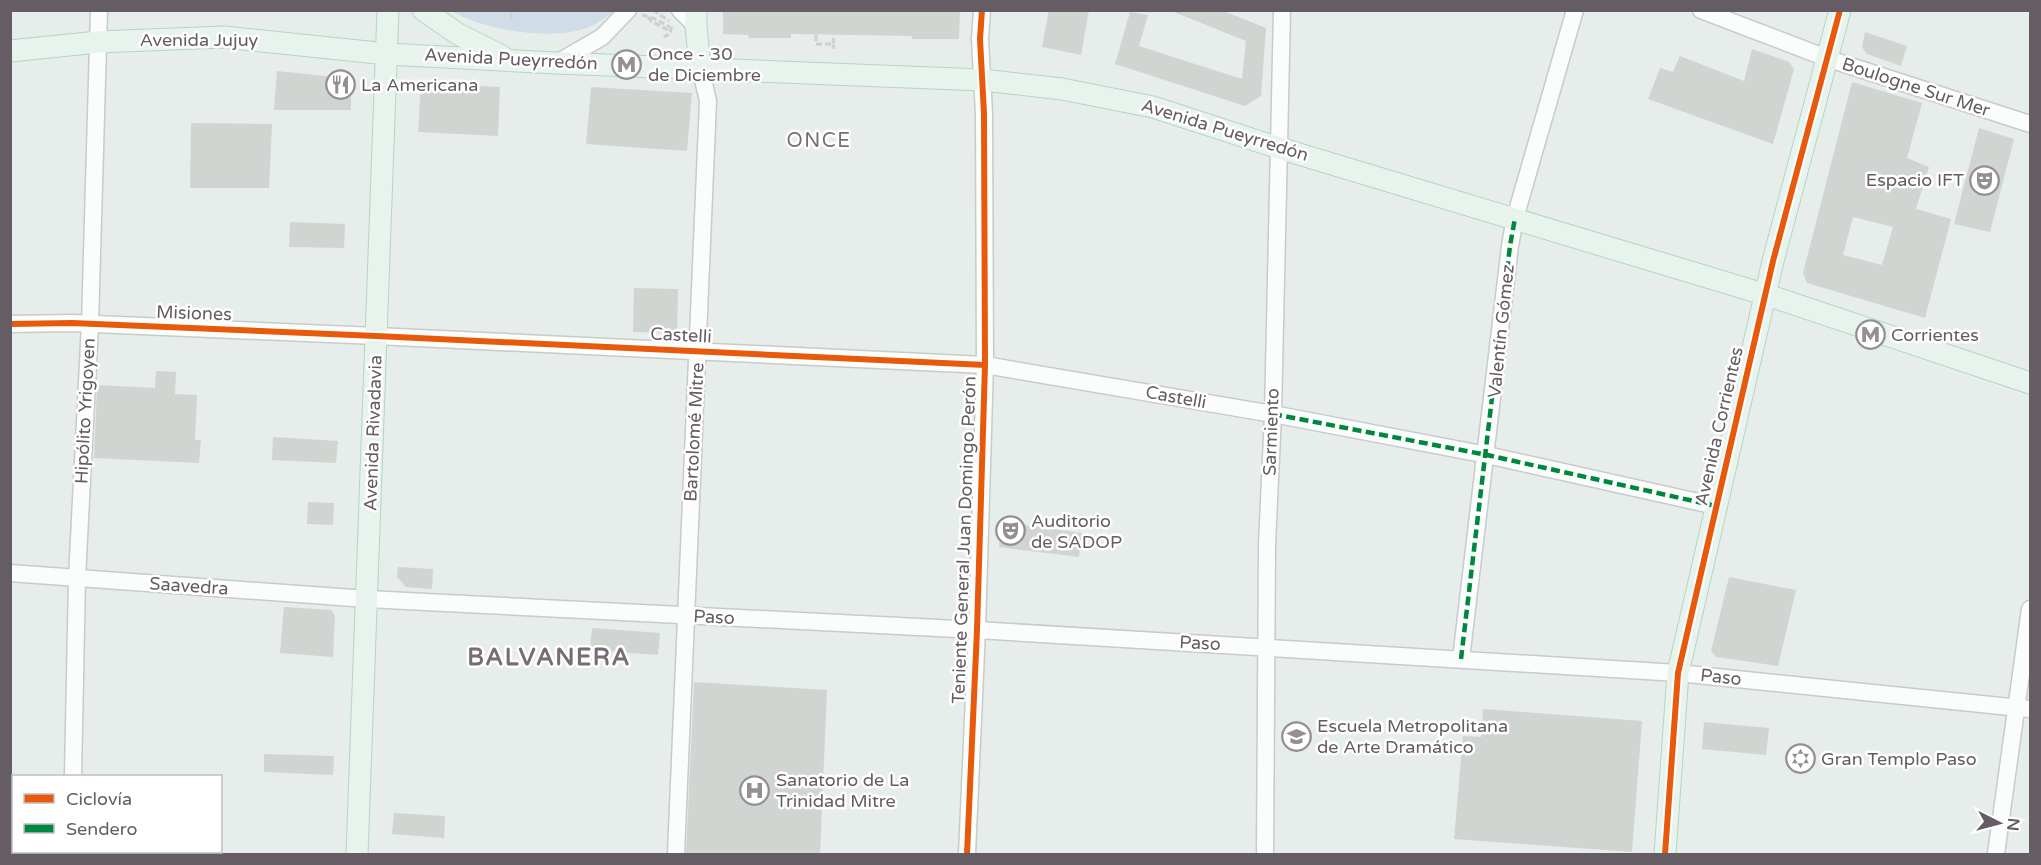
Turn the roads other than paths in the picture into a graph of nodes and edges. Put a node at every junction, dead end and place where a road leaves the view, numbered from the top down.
1 (99, 10) edge
2 (388, 10) edge
3 (423, 10) edge
4 (680, 10) edge
5 (982, 10) edge
6 (1282, 10) edge
7 (1575, 10) edge
8 (1701, 10) edge
9 (1840, 10) edge
10 (635, 13) edge
11 (696, 18) edge
12 (98, 42) junction
13 (10, 51) edge
14 (387, 54) junction
15 (1827, 58) junction
16 (510, 60) junction
17 (556, 63) junction
18 (700, 68) junction
19 (983, 80) junction
20 (2031, 124) edge
21 (1279, 148) junction
22 (1515, 218) junction
23 (1765, 294) junction
24 (10, 324) edge
25 (90, 324) junction
26 (376, 336) junction
27 (698, 350) junction
28 (985, 365) junction
29 (2031, 382) edge
30 (1273, 414) junction
31 (1487, 455) junction
32 (1716, 506) junction
33 (10, 573) edge
34 (77, 578) junction
35 (367, 599) junction
36 (2031, 609) edge
37 (686, 616) junction
38 (977, 630) junction
39 (1266, 647) junction
40 (1461, 658) junction
41 (1678, 672) junction
42 (2023, 708) edge
43 (74, 775) edge
44 (357, 855) edge
45 (676, 855) edge
46 (967, 855) edge
47 (1265, 855) edge
48 (1665, 855) edge
49 (1996, 855) edge

1 - 12 street, Hipólito Yrigoyen
2 - 14 main road, Avenida Rivadavia
3 - 16 main road
4 - 11 street
5 - 19 street, Teniente General Juan Domingo Perón
6 - 21 street, Sarmiento
7 - 22 street, Valentín Gómez
8 - 15 street, Boulogne Sur Mer
9 - 15 main road, Avenida Corrientes
10 - 17 street
11 - 18 main road, Bartolomé Mitre
12 - 13 main road, Avenida Jujuy
12 - 14 main road, Avenida Jujuy
12 - 25 street, Hipólito Yrigoyen
14 - 16 main road, Avenida Pueyrredón
14 - 26 main road, Avenida Rivadavia
15 - 20 street, Boulogne Sur Mer
15 - 23 main road, Avenida Corrientes
16 - 17 main road, Avenida Pueyrredón
17 - 18 main road, Avenida Pueyrredón
18 - 19 main road, Avenida Pueyrredón
18 - 27 street, Bartolomé Mitre
19 - 21 main road, Avenida Pueyrredón
19 - 28 street, Teniente General Juan Domingo Perón
21 - 22 main road, Avenida Pueyrredón
21 - 30 street, Sarmiento
22 - 23 main road, Avenida Pueyrredón
22 - 31 street, Valentín Gómez
23 - 29 main road, Avenida Pueyrredón
23 - 32 main road, Avenida Corrientes
24 - 25 street, Misiones
25 - 26 street, Misiones
25 - 34 street, Hipólito Yrigoyen
26 - 27 street, Castelli
26 - 35 main road, Avenida Rivadavia
27 - 28 street, Castelli
27 - 37 street, Bartolomé Mitre
28 - 30 street, Castelli
28 - 38 street, Teniente General Juan Domingo Perón
30 - 31 street, Castelli
30 - 39 street, Sarmiento
31 - 32 street, Castelli
31 - 40 street, Valentín Gómez
32 - 41 main road, Avenida Corrientes
33 - 34 street, Saavedra
34 - 35 street, Saavedra
34 - 43 street, Hipólito Yrigoyen
35 - 37 street, Paso
35 - 44 main road, Avenida Rivadavia
36 - 42 street
37 - 38 street, Paso
37 - 45 street, Bartolomé Mitre
38 - 39 street, Paso
38 - 46 street, Teniente General Juan Domingo Perón
39 - 40 street, Paso
39 - 47 street, Sarmiento
40 - 41 street, Paso
41 - 42 street, Paso
41 - 48 main road, Avenida Corrientes
42 - 49 street

